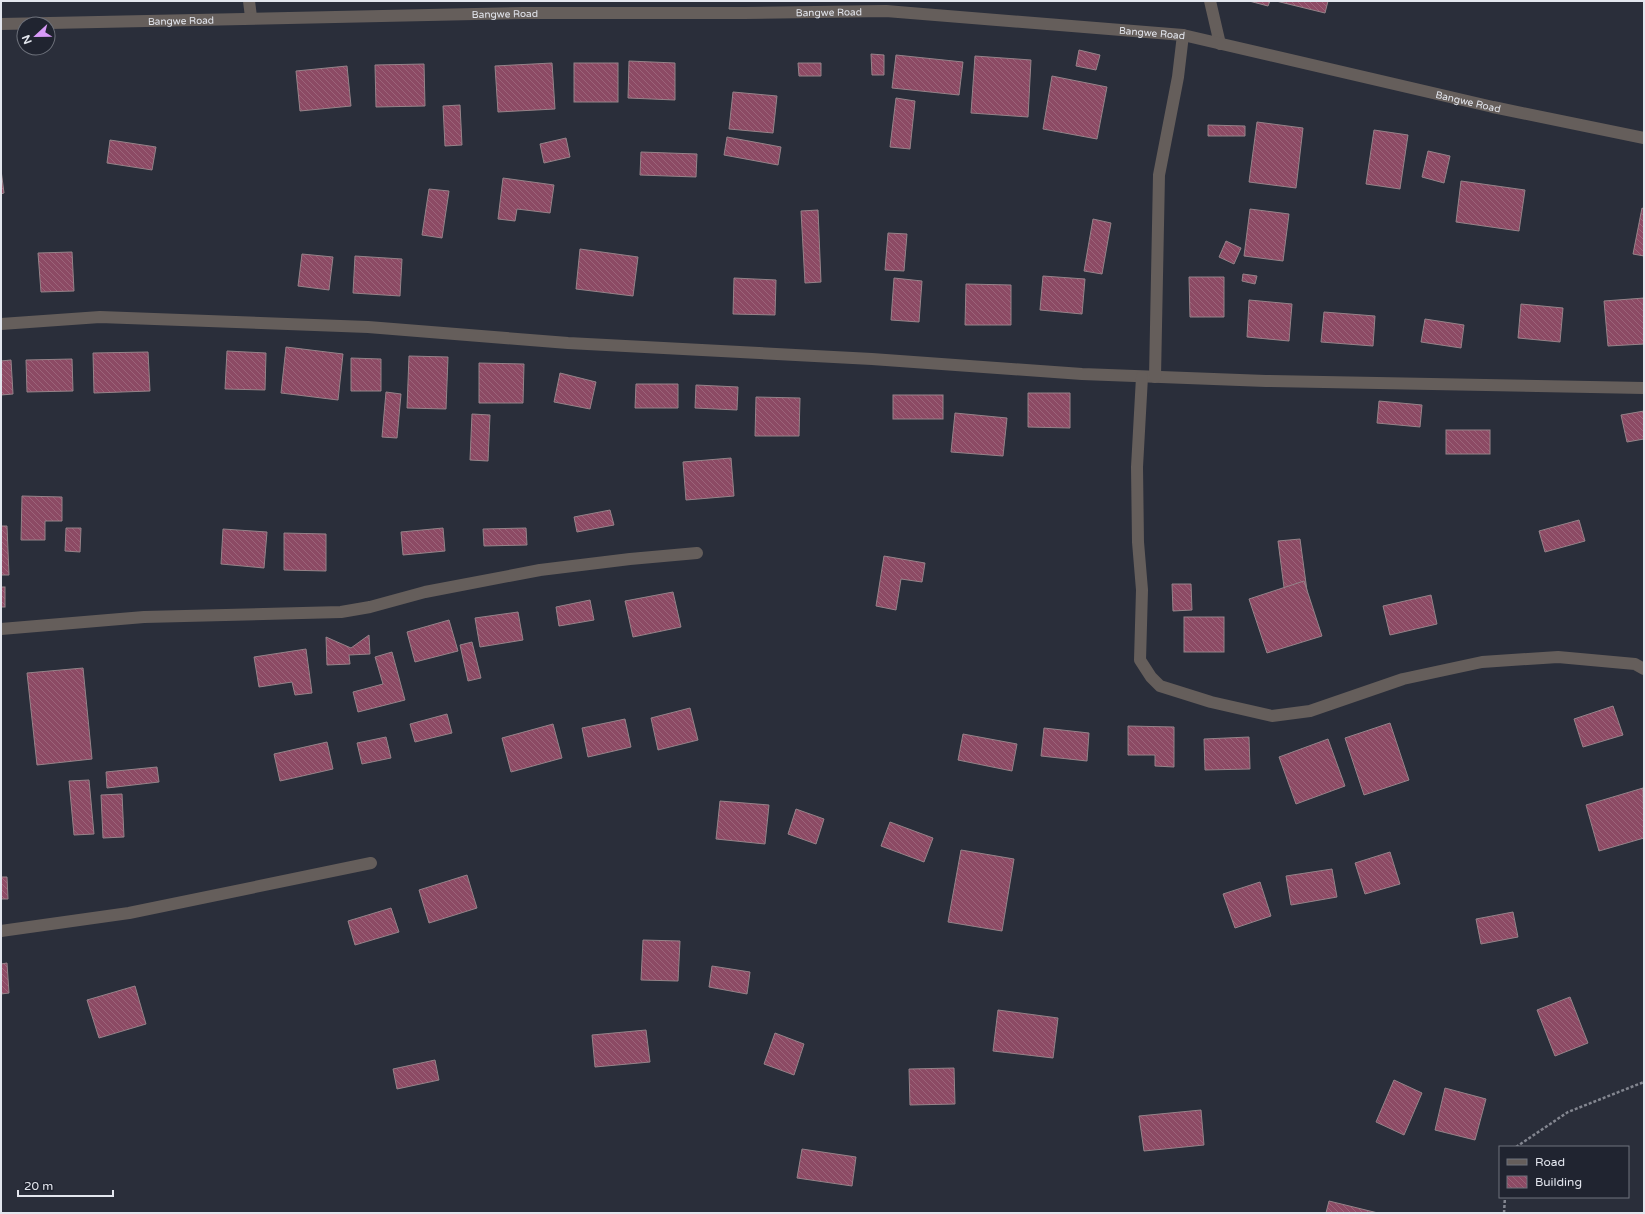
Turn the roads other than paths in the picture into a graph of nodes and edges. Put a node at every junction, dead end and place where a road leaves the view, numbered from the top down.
1 (249, 1) edge
2 (1210, 1) edge
3 (251, 18) junction
4 (1, 24) edge
5 (1183, 35) junction
6 (1220, 44) junction
7 (1644, 138) edge
8 (1, 324) edge
9 (1142, 377) junction
10 (1155, 377) junction
11 (1644, 388) edge
12 (697, 553) dead end
13 (1, 629) edge
14 (1644, 669) edge
15 (371, 863) dead end
16 (1, 931) edge

1 - 3 street
2 - 6 street
3 - 4 street, Bangwe Road
3 - 5 street, Bangwe Road
5 - 6 street, Bangwe Road
5 - 10 street
6 - 7 street, Bangwe Road
8 - 9 street
9 - 10 street
9 - 14 street
10 - 11 street
12 - 13 street
15 - 16 street

